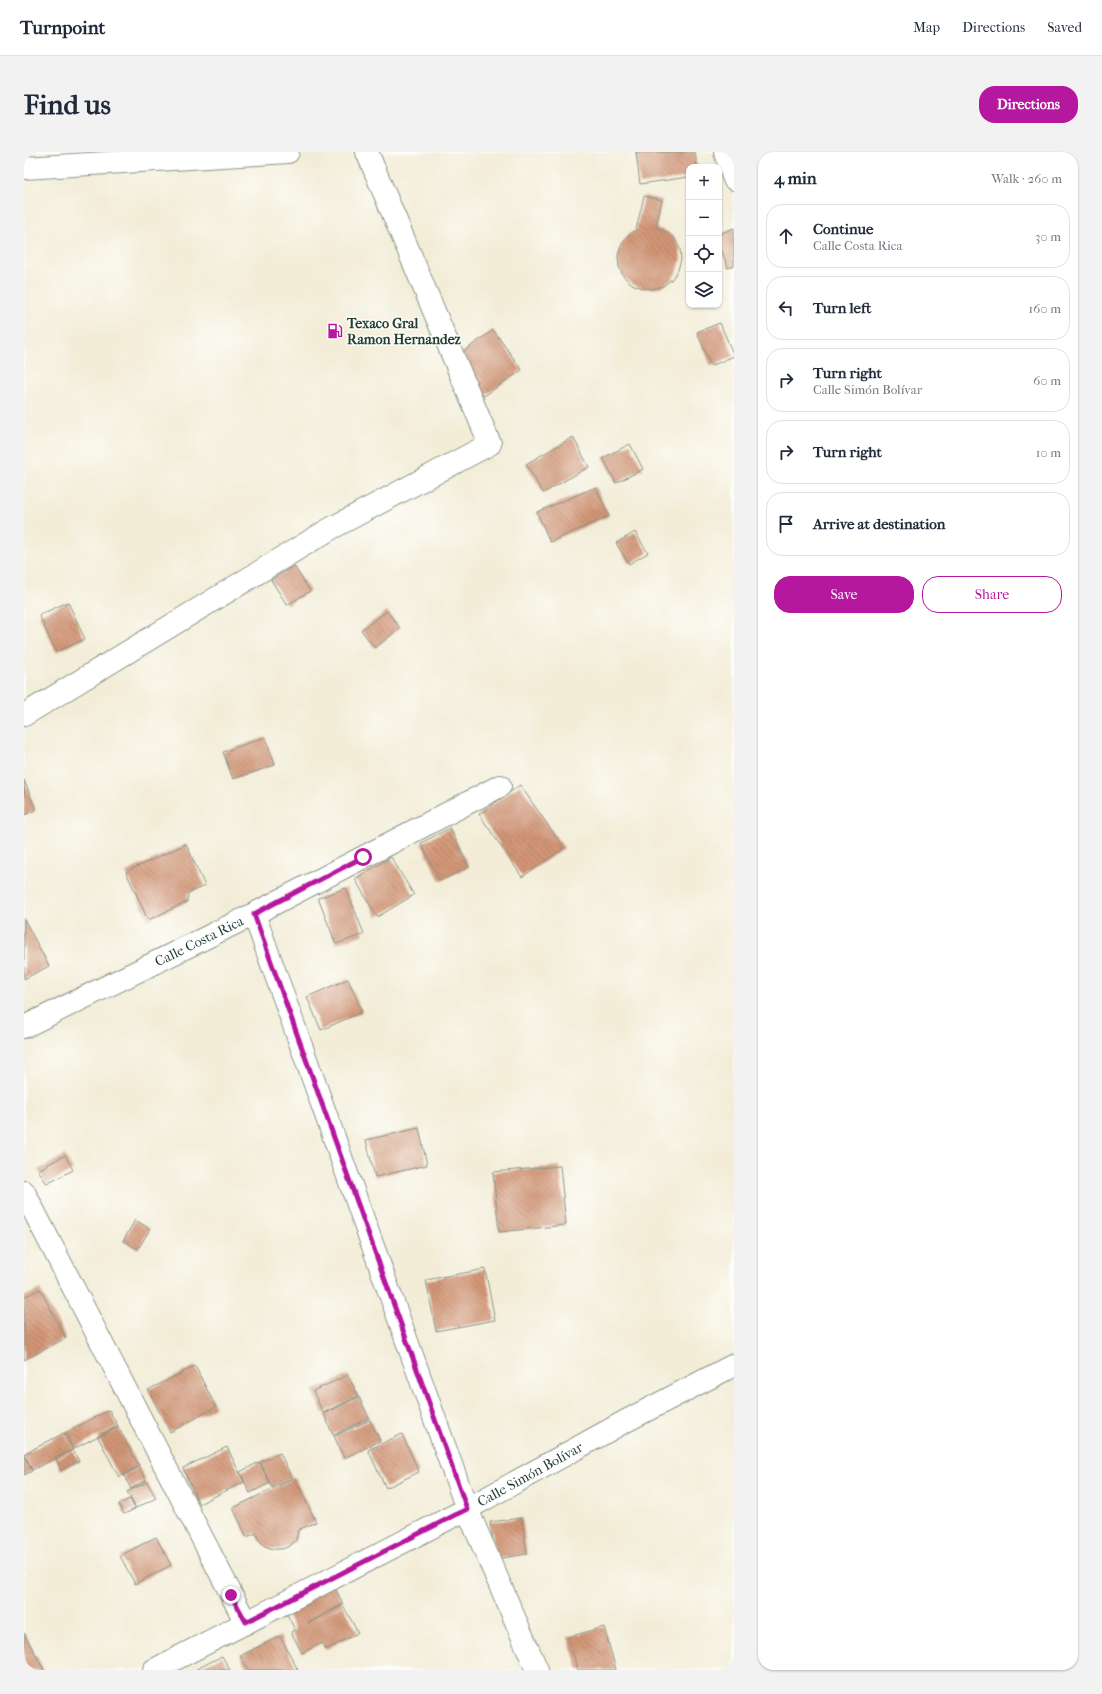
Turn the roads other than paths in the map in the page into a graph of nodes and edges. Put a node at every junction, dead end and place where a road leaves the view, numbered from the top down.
1 (288, 152) edge
2 (367, 152) edge
3 (725, 152) edge
4 (24, 168) edge
5 (734, 179) edge
6 (24, 715) edge
7 (500, 786) dead end
8 (254, 914) junction
9 (24, 1027) edge
10 (24, 1192) edge
11 (734, 1365) edge
12 (467, 1509) junction
13 (246, 1622) junction
14 (154, 1670) edge
15 (537, 1670) edge

1 - 4 street
2 - 6 street
3 - 5 street
7 - 8 street, Calle Costa Rica
8 - 9 street, Calle Costa Rica
8 - 12 street
10 - 13 street
11 - 12 street, Calle Simón Bolívar
12 - 13 street, Calle Simón Bolívar
12 - 15 street
13 - 14 street, Calle Simón Bolívar

